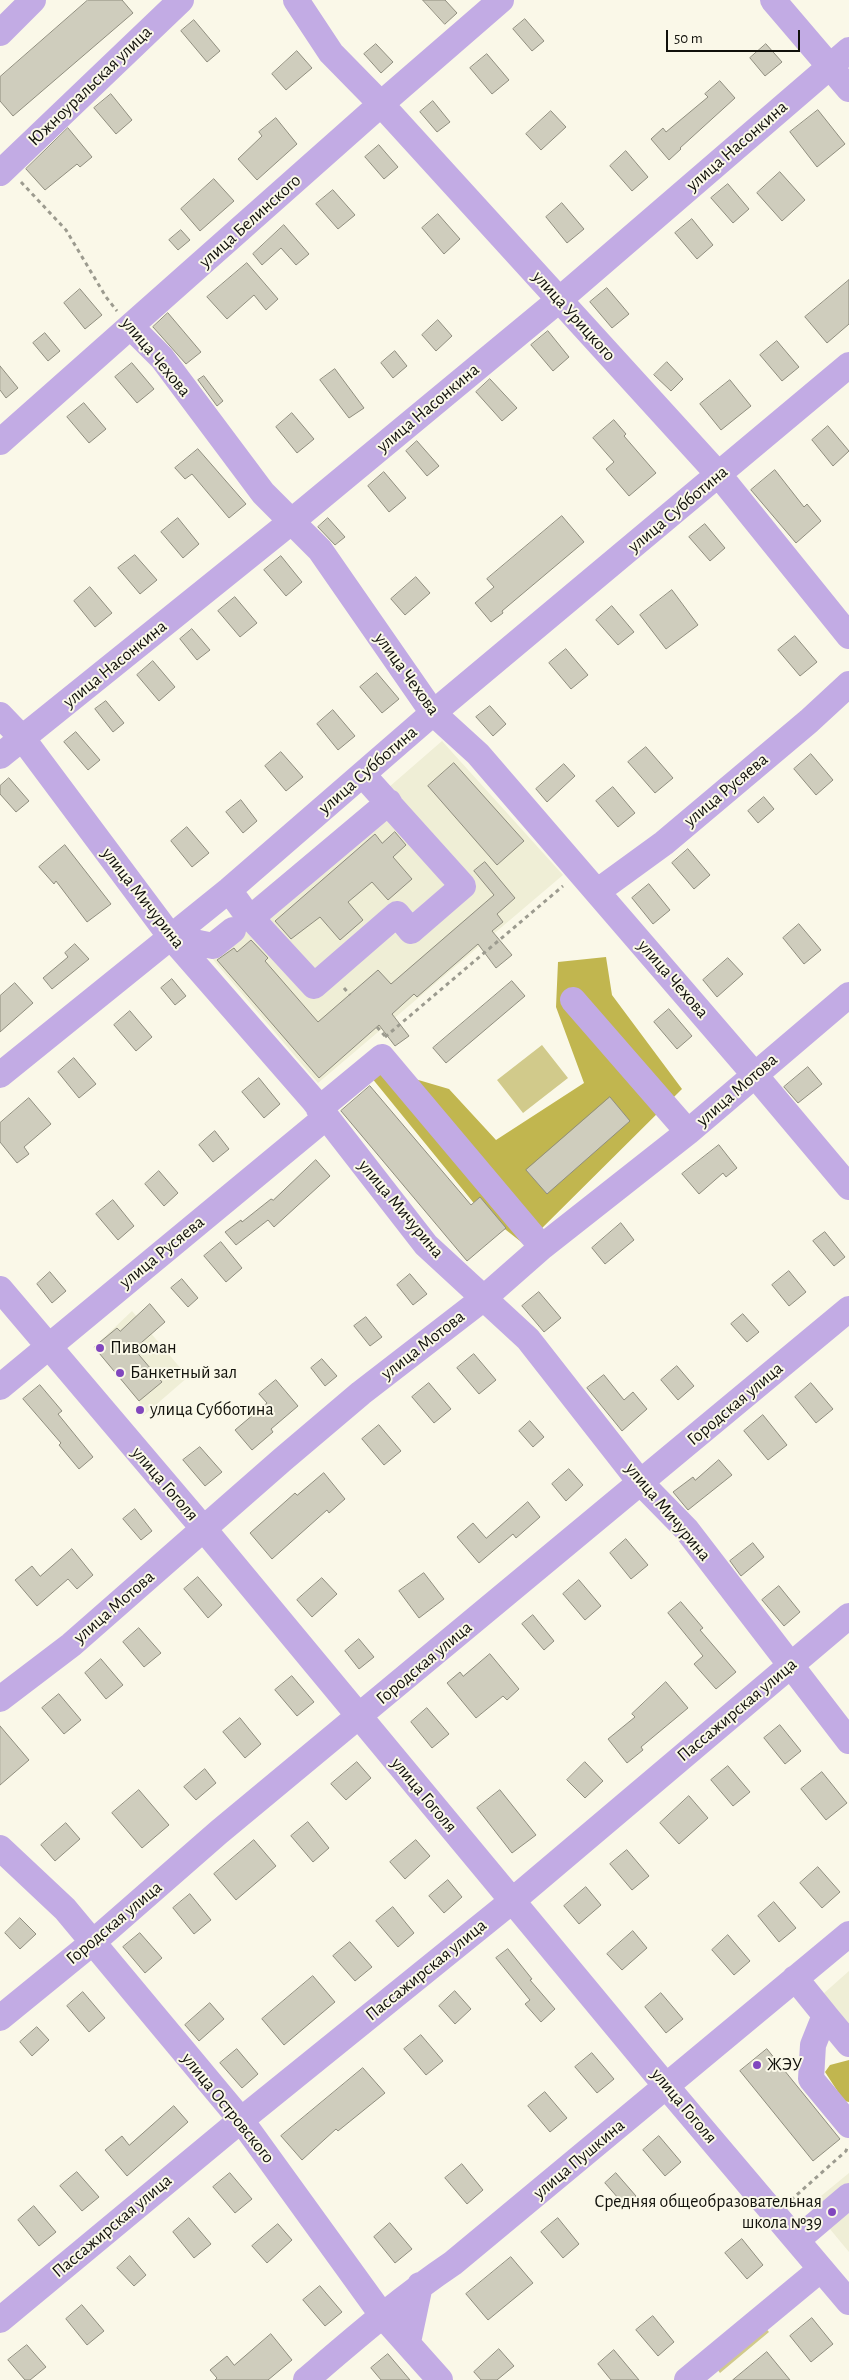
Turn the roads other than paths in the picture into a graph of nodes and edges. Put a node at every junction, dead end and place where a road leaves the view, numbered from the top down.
1 (33, 0) edge
2 (181, 0) edge
3 (296, 0) edge
4 (502, 0) edge
5 (773, 0) edge
6 (0, 33) edge
7 (849, 50) edge
8 (829, 67) junction
9 (849, 90) edge
10 (381, 104) junction
11 (4, 170) edge
12 (559, 300) junction
13 (131, 327) junction
14 (849, 365) edge
15 (0, 442) edge
16 (719, 476) junction
17 (292, 521) junction
18 (849, 636) edge
19 (849, 684) edge
20 (433, 713) junction
21 (0, 715) edge
22 (22, 739) junction
23 (0, 756) edge
24 (363, 775) junction
25 (389, 802) junction
26 (228, 890) junction
27 (598, 891) junction
28 (242, 924) junction
29 (176, 942) junction
30 (849, 995) edge
31 (572, 1000) dead end
32 (754, 1074) junction
33 (0, 1075) edge
34 (322, 1114) junction
35 (688, 1132) junction
36 (849, 1187) edge
37 (542, 1247) junction
38 (0, 1289) edge
39 (484, 1298) junction
40 (849, 1309) edge
41 (49, 1347) junction
42 (0, 1387) edge
43 (640, 1482) junction
44 (203, 1528) junction
45 (849, 1616) edge
46 (790, 1665) junction
47 (0, 1699) edge
48 (359, 1717) junction
49 (849, 1741) edge
50 (0, 1848) edge
51 (512, 1901) junction
52 (92, 1943) junction
53 (844, 1948) edge
54 (795, 1978) junction
55 (825, 2015) junction
56 (0, 2018) edge
57 (849, 2044) edge
58 (666, 2086) junction
59 (241, 2120) junction
60 (849, 2125) edge
61 (849, 2196) edge
62 (796, 2240) junction
63 (821, 2269) junction
64 (420, 2286) junction
65 (849, 2302) edge
66 (382, 2315) junction
67 (0, 2320) edge
68 (408, 2342) junction
69 (306, 2380) edge
70 (440, 2380) edge
71 (687, 2380) edge

1 - 6 street
2 - 11 street, Южноуральская улица
3 - 10 street, улица Урицкого
4 - 10 street, улица Белинского
5 - 8 street
7 - 8 street, улица Насонкина
8 - 9 street
8 - 12 street, улица Насонкина
10 - 12 street, улица Урицкого
10 - 13 street, улица Белинского
12 - 16 street, улица Урицкого
12 - 17 street, улица Насонкина
13 - 15 street, улица Белинского
13 - 17 street, улица Чехова
14 - 16 street, улица Субботина
16 - 18 street, улица Урицкого
16 - 20 street, улица Субботина
17 - 20 street, улица Чехова
17 - 22 street, улица Насонкина
19 - 27 street, улица Русяева
20 - 24 street, улица Субботина
20 - 27 street, улица Чехова
21 - 22 street, улица Мичурина
22 - 23 street, улица Насонкина
22 - 29 street, улица Мичурина
24 - 25 street
24 - 26 street, улица Субботина
25 - 28 street
25 - 28 street
26 - 28 street
26 - 29 street, улица Субботина
27 - 32 street, улица Чехова
28 - 29 street
29 - 33 street, улица Субботина
29 - 34 street, улица Мичурина
30 - 32 street, улица Мотова
31 - 35 street
32 - 35 street, улица Мотова
32 - 36 street, улица Чехова
34 - 37 street, улица Русяева
34 - 39 street, улица Мичурина
34 - 41 street, улица Русяева
35 - 37 street, улица Мотова
37 - 39 street, улица Мотова
38 - 41 street, улица Гоголя
39 - 43 street, улица Мичурина
39 - 44 street, улица Мотова
40 - 43 street, Городская улица
41 - 42 street, улица Русяева
41 - 44 street, улица Гоголя
43 - 46 street, улица Мичурина
43 - 48 street, Городская улица
44 - 47 street, улица Мотова
44 - 48 street, улица Гоголя
45 - 46 street, Пассажирская улица
46 - 49 street, улица Мичурина
46 - 51 street, Пассажирская улица
48 - 51 street, улица Гоголя
48 - 52 street, Городская улица
50 - 52 street, улица Островского
51 - 58 street, улица Гоголя
51 - 59 street, Пассажирская улица
52 - 56 street, Городская улица
52 - 59 street, улица Островского
53 - 54 street, улица Пушкина
54 - 55 street
54 - 58 street, улица Пушкина
55 - 57 street
55 - 60 street
58 - 62 street, улица Гоголя
58 - 64 street, улица Пушкина
59 - 66 street, улица Островского
59 - 67 street, Пассажирская улица
61 - 62 street
62 - 63 street, улица Гоголя
63 - 65 street, улица Гоголя
63 - 71 street
64 - 66 street, улица Пушкина
64 - 68 street
66 - 68 street, улица Островского
66 - 69 street, улица Пушкина
68 - 70 street, улица Островского

